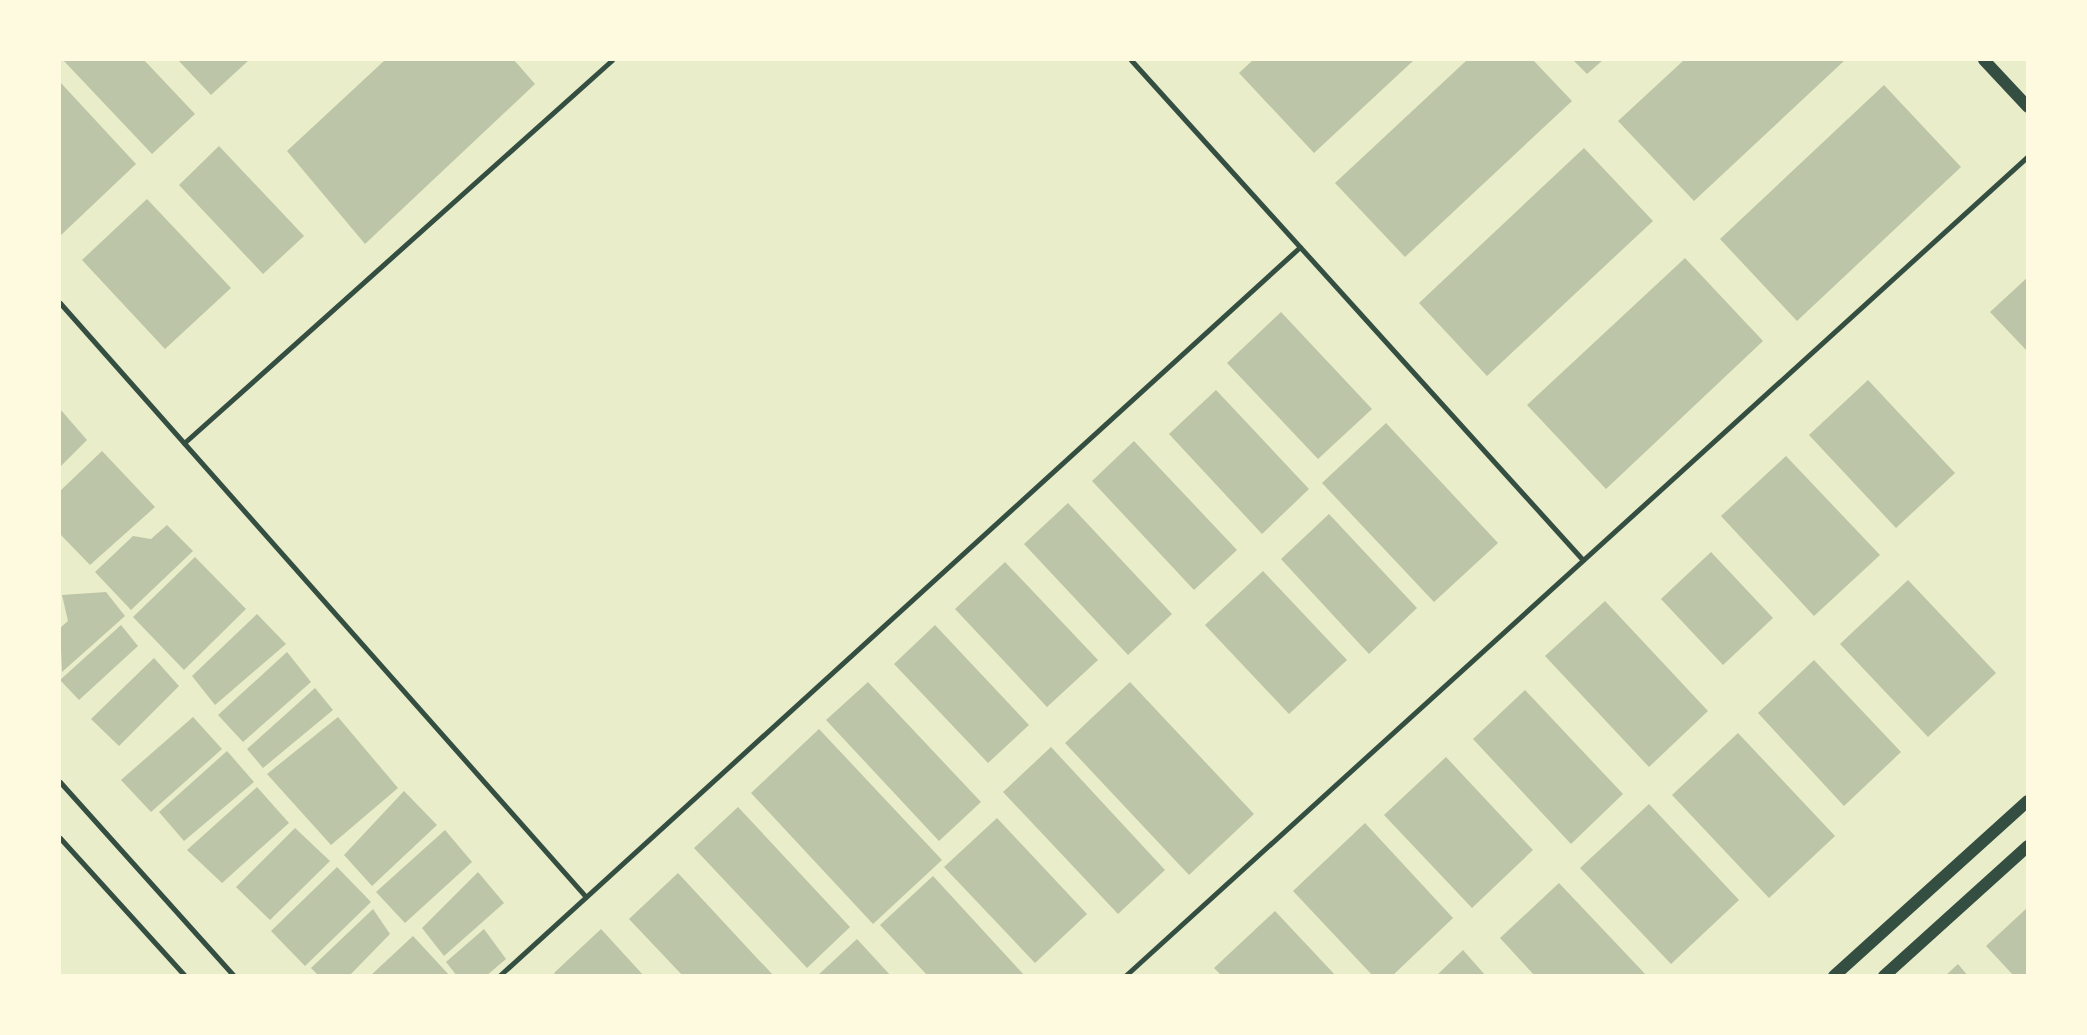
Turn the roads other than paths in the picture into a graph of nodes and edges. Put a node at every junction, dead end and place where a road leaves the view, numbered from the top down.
1 (612, 60) edge
2 (1131, 60) edge
3 (1984, 60) edge
4 (2028, 107) edge
5 (2028, 156) edge
6 (1300, 247) junction
7 (60, 303) edge
8 (184, 443) junction
9 (1583, 560) junction
10 (60, 782) edge
11 (2028, 801) edge
12 (60, 838) edge
13 (2028, 846) edge
14 (586, 897) junction
15 (185, 975) edge
16 (234, 975) edge
17 (499, 975) edge
18 (1125, 975) edge
19 (1835, 975) edge
20 (1884, 975) edge

1 - 8 lane
2 - 6 lane
3 - 4 street
5 - 9 lane
6 - 9 lane
6 - 14 lane
7 - 8 lane
8 - 14 lane
9 - 18 lane
10 - 16 lane
11 - 19 street
12 - 15 lane
13 - 20 street
14 - 17 lane

